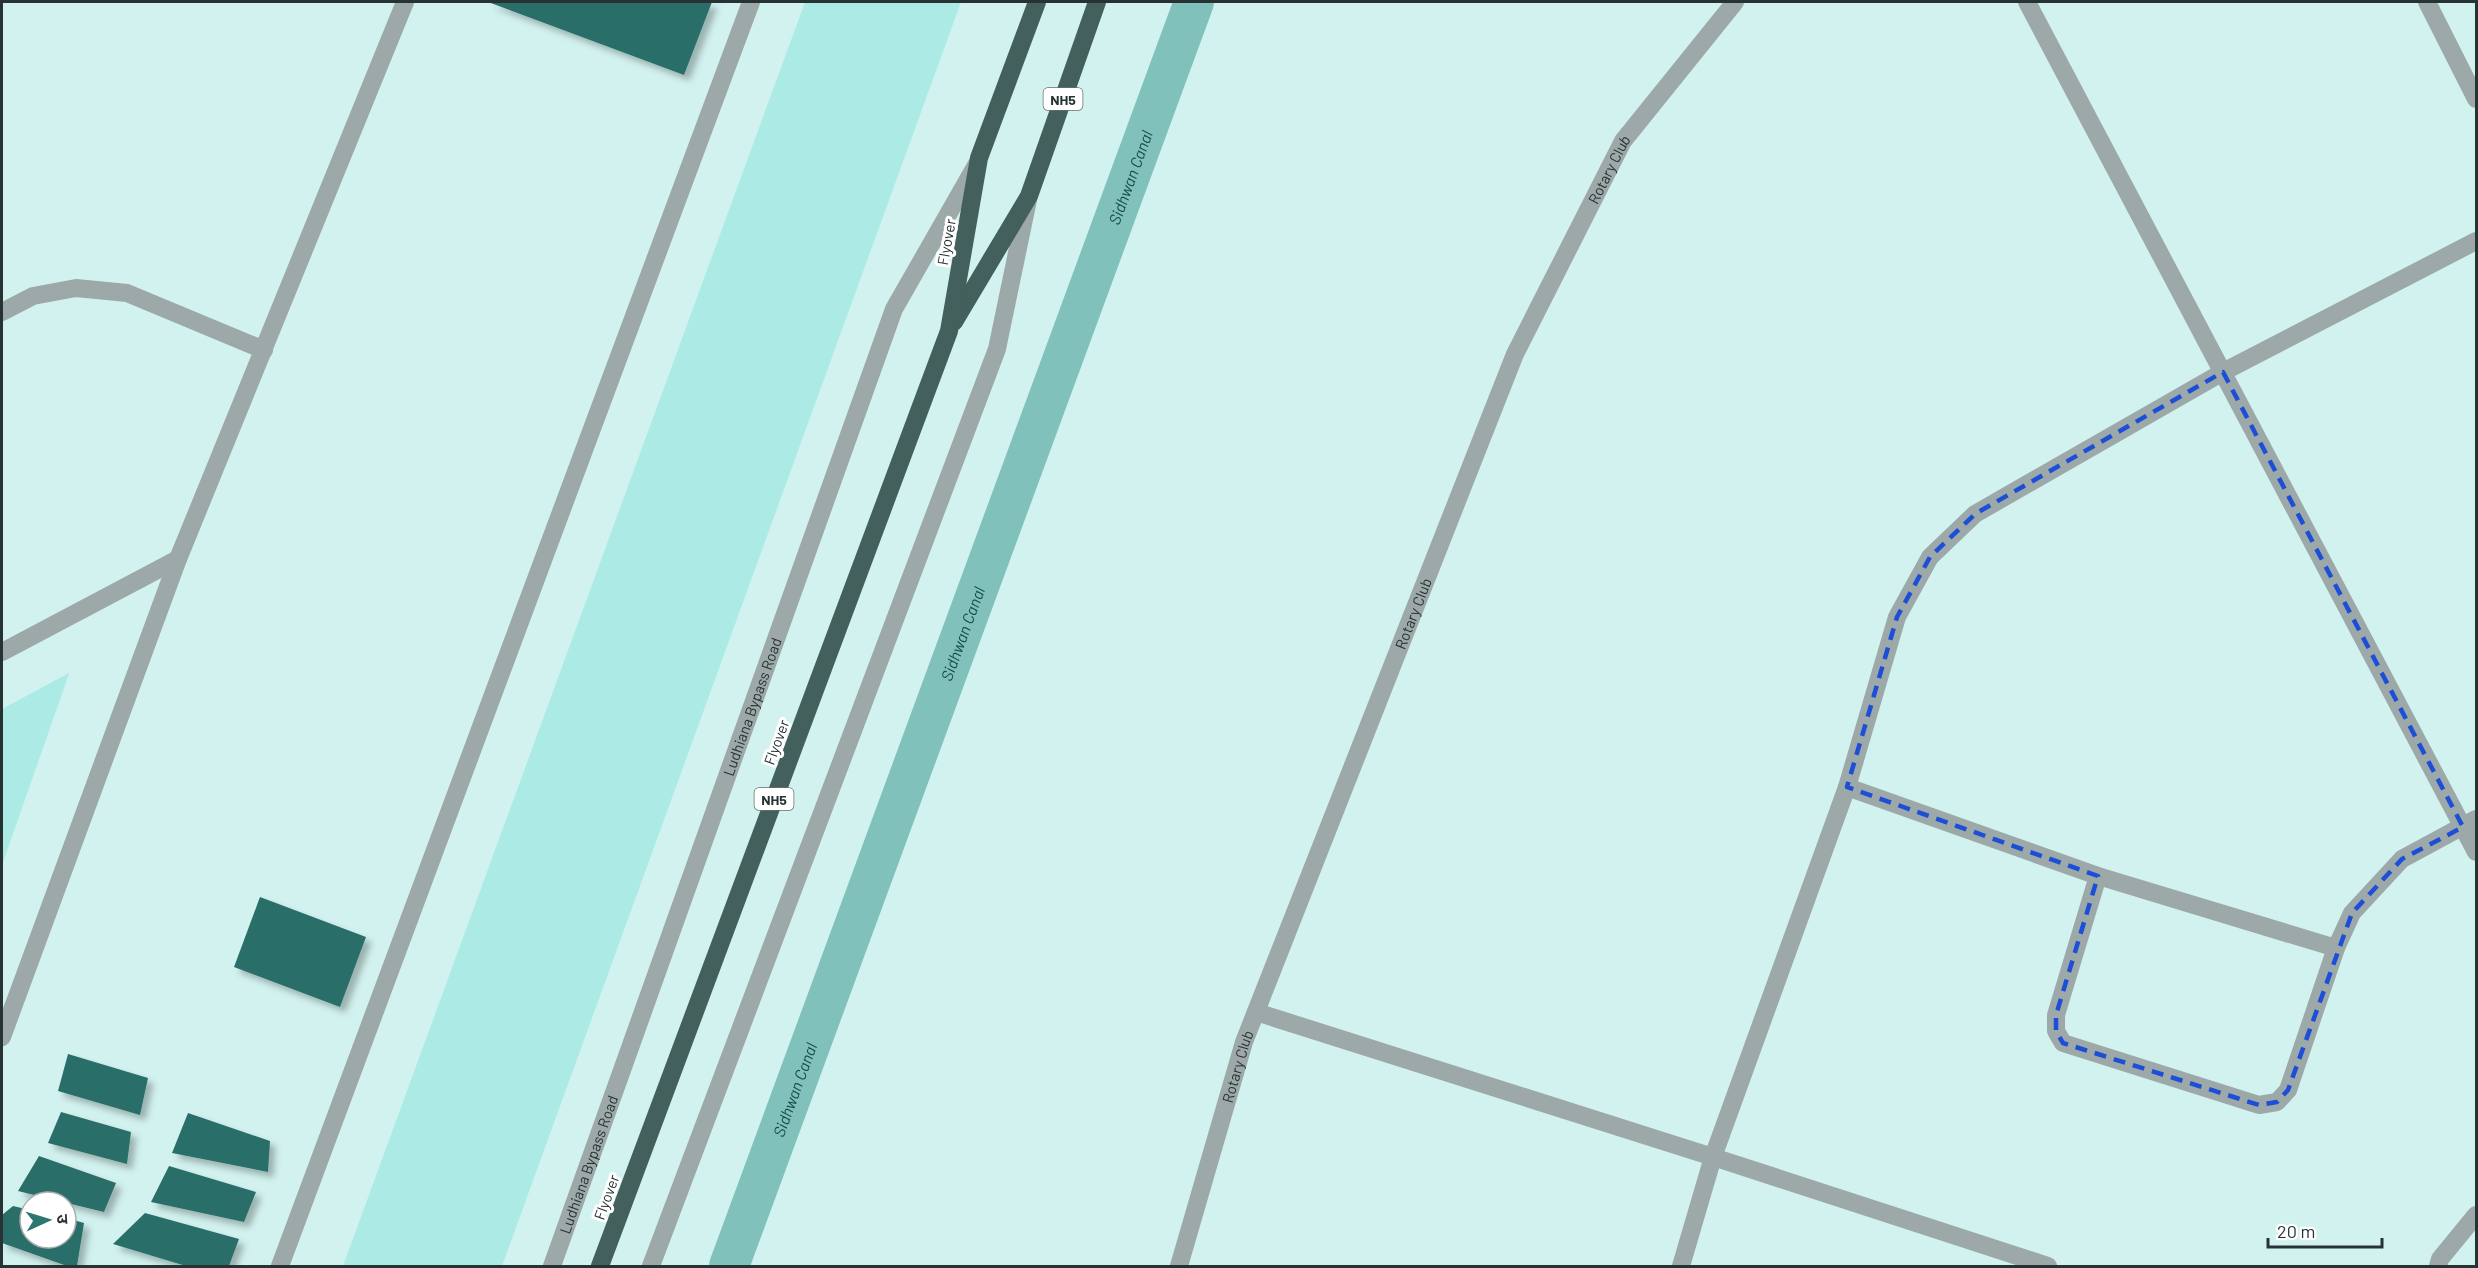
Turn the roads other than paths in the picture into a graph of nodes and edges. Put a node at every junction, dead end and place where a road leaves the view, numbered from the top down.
1 (405, 2) edge
2 (751, 2) edge
3 (1037, 2) edge
4 (1097, 2) edge
5 (1735, 2) edge
6 (2027, 2) edge
7 (2427, 2) edge
8 (2476, 99) edge
9 (979, 158) junction
10 (1029, 196) junction
11 (2476, 241) edge
12 (2, 312) edge
13 (948, 331) junction
14 (264, 350) junction
15 (2223, 372) junction
16 (178, 559) junction
17 (2, 652) edge
18 (1847, 787) junction
19 (2470, 823) edge
20 (2476, 852) edge
21 (2098, 876) junction
22 (2336, 948) junction
23 (1256, 1012) junction
24 (2, 1037) edge
25 (1713, 1157) junction
26 (2476, 1215) edge
27 (280, 1266) edge
28 (552, 1266) edge
29 (600, 1266) edge
30 (651, 1266) edge
31 (1179, 1266) edge
32 (1681, 1266) edge
33 (2048, 1266) edge
34 (2438, 1266) edge

1 - 14 street
2 - 27 street
3 - 9 highway, NH5
4 - 10 highway, NH5
5 - 23 street, Rotary Club
6 - 15 street
7 - 8 street
9 - 13 highway, Flyover / NH5
9 - 28 street, Ludhiana Bypass Road
10 - 13 highway, Flyover / NH5
10 - 30 street
11 - 15 street
12 - 14 street
13 - 29 highway, Flyover / NH5
14 - 16 street
15 - 18 street
15 - 19 street
16 - 17 street
16 - 24 street
18 - 21 street
18 - 25 street
19 - 20 street
19 - 22 street
21 - 22 street
21 - 22 street
23 - 25 street
23 - 31 street, Rotary Club
25 - 32 street
25 - 33 street
26 - 34 street

